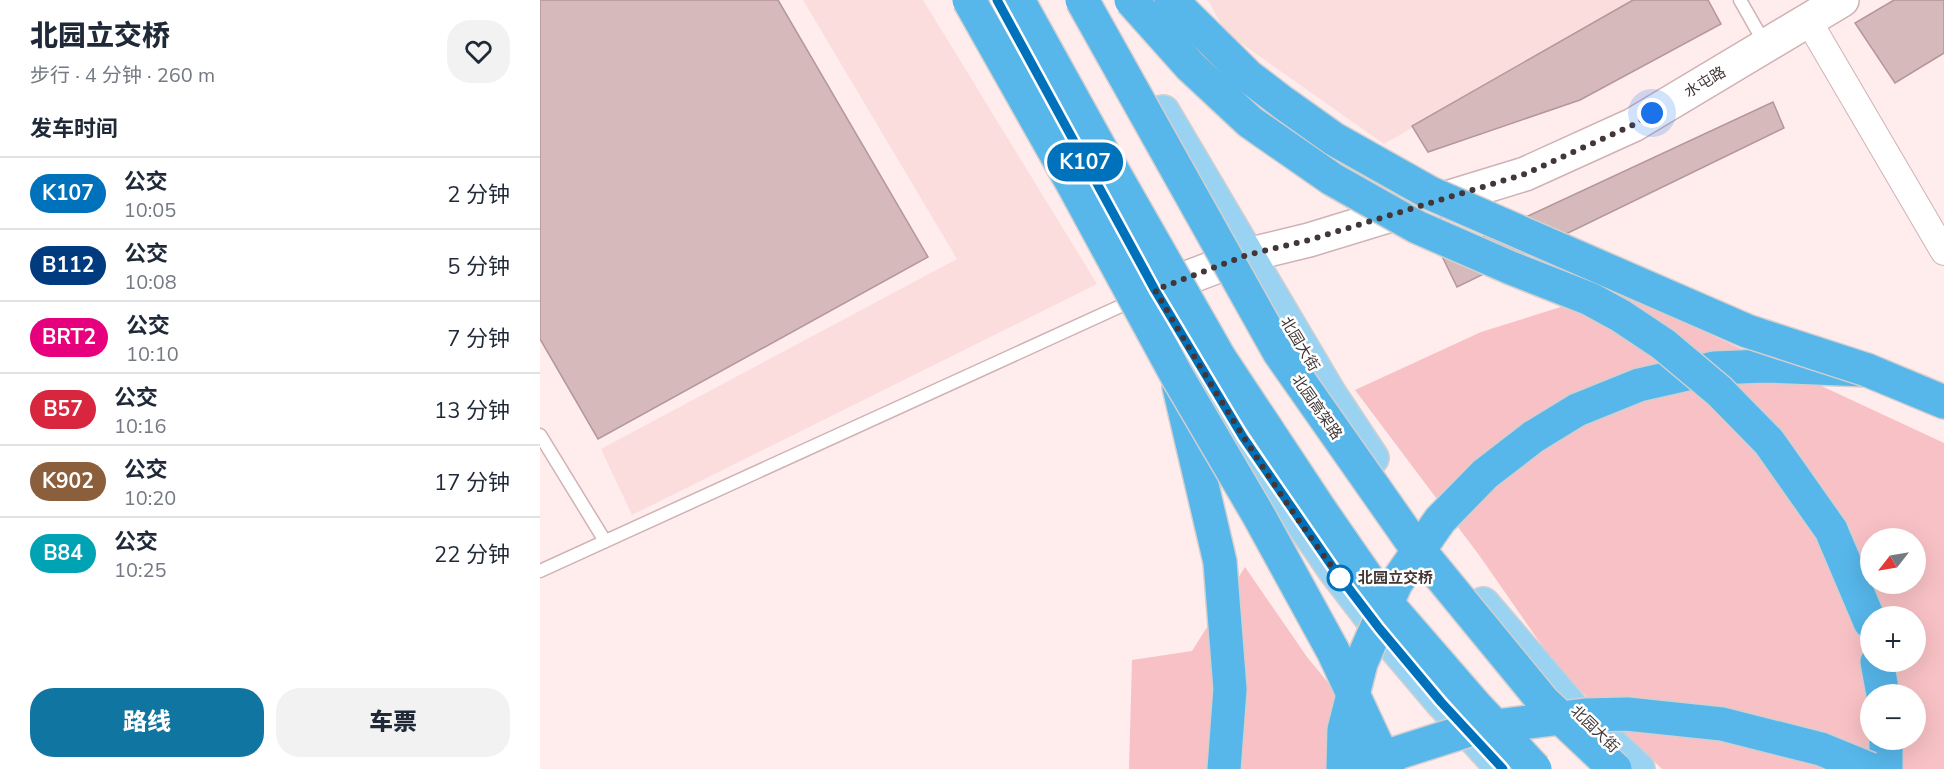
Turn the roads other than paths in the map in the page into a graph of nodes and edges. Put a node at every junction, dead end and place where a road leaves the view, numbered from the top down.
1 (1018, 0) edge
2 (1082, 0) edge
3 (1096, 0) edge
4 (1131, 0) edge
5 (1171, 0) edge
6 (1740, 0) edge
7 (1842, 0) edge
8 (980, 5) edge
9 (1808, 20) junction
10 (1766, 45) junction
11 (1075, 188) junction
12 (1944, 252) edge
13 (1247, 255) junction
14 (1155, 290) junction
15 (1219, 357) junction
16 (1867, 370) junction
17 (1177, 376) junction
18 (1944, 402) edge
19 (540, 435) edge
20 (605, 542) junction
21 (540, 571) edge
22 (1863, 606) edge
23 (1886, 750) edge
24 (1224, 769) edge
25 (1343, 769) edge
26 (1354, 769) edge
27 (1388, 769) edge
28 (1503, 769) edge
29 (1535, 769) edge
30 (1615, 769) edge
31 (1638, 769) edge
32 (1870, 769) edge
33 (1886, 769) edge

1 - 15 highway, bridge
2 - 30 highway, 北园高架路, bridge
3 - 13 main road, 北园大街
4 - 22 highway, bridge
5 - 16 highway, bridge
6 - 10 lane
7 - 9 street, 水屯路
8 - 11 highway, bridge
8 - 14 main road
9 - 10 street, 水屯路
9 - 12 street
10 - 13 street, 水屯路
11 - 15 highway, bridge
11 - 17 highway, bridge
13 - 14 street, 水屯路
13 - 31 main road, 北园大街
14 - 20 lane
14 - 28 main road
15 - 29 highway, bridge
16 - 18 highway
16 - 25 highway, bridge
17 - 24 highway, bridge
17 - 27 highway, bridge
19 - 20 lane
20 - 21 lane
23 - 33 highway
26 - 32 highway, bridge

